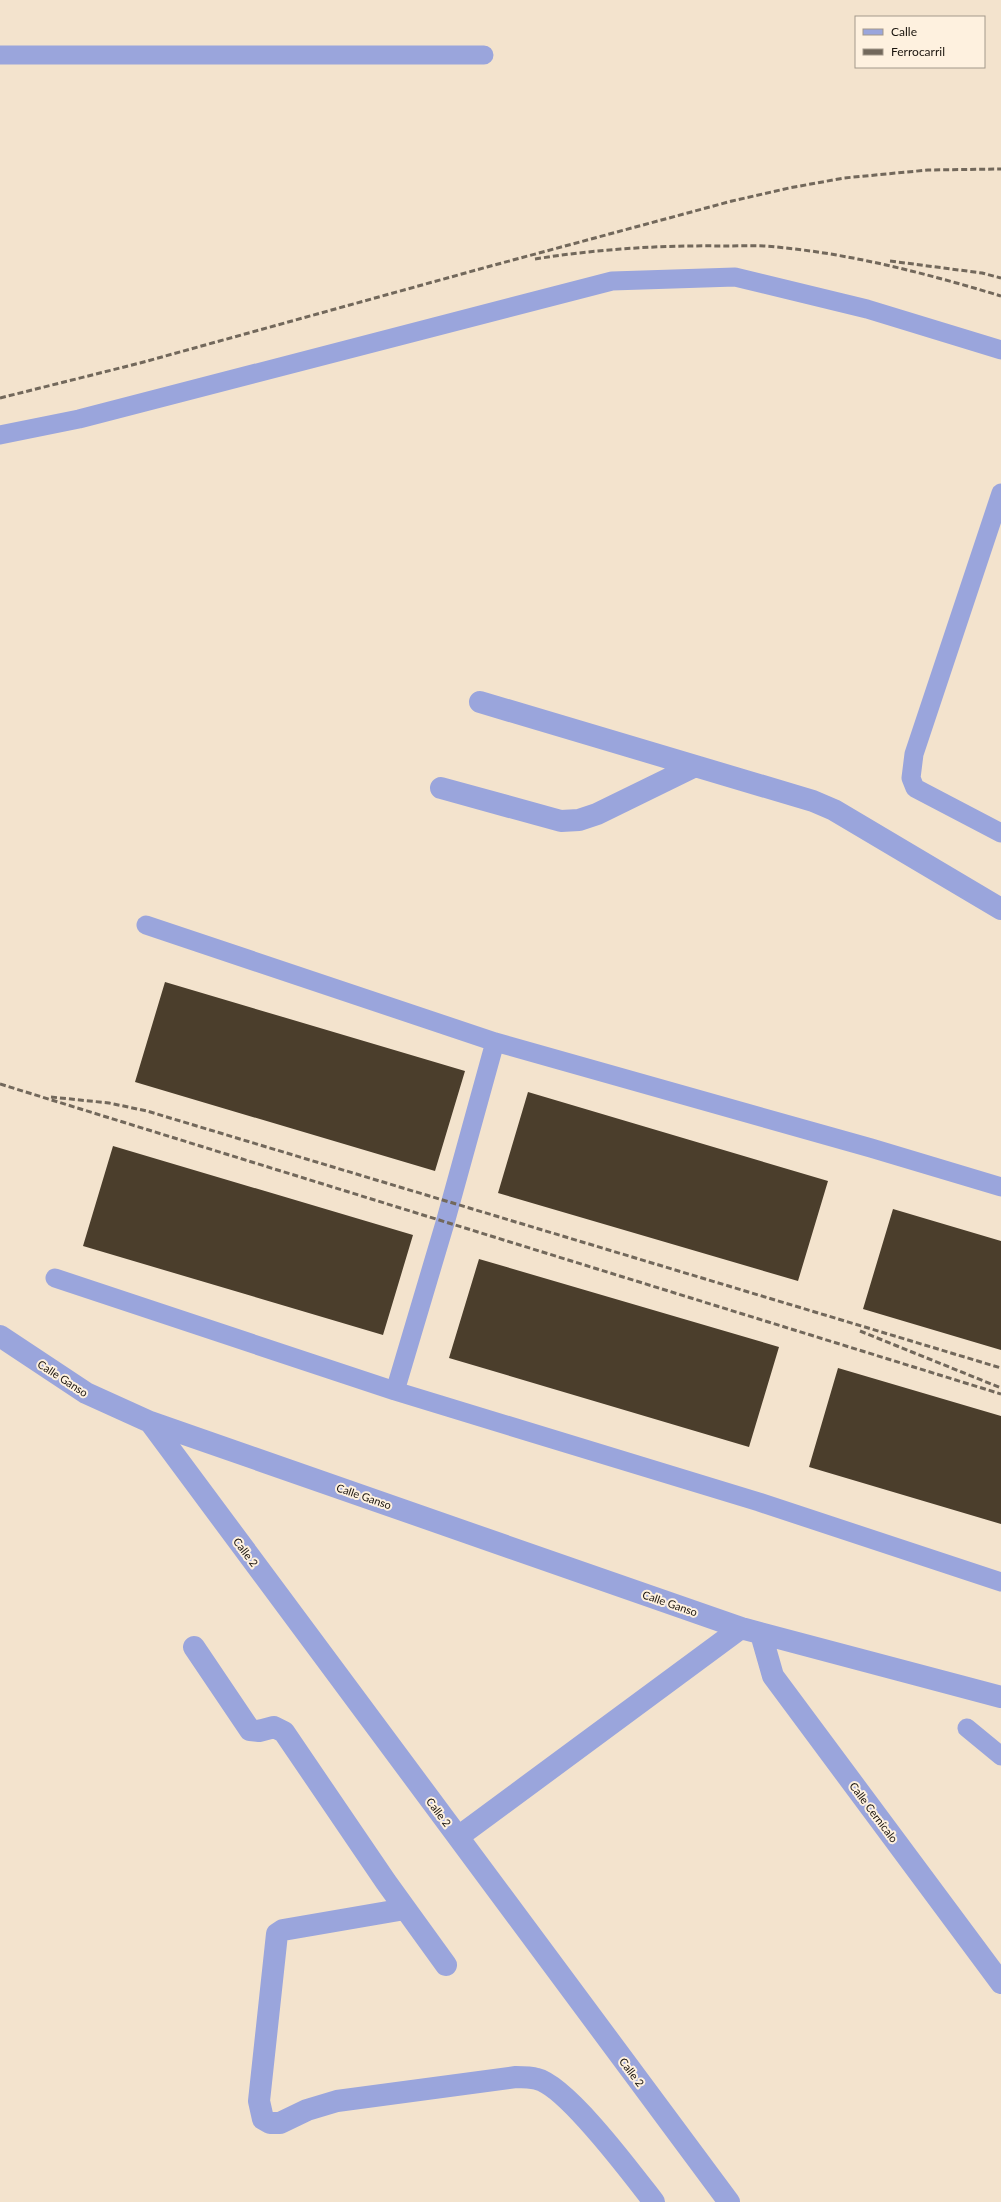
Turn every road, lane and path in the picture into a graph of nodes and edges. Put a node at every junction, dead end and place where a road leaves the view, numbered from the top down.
1 (484, 54) dead end
2 (0, 55) edge
3 (1001, 350) edge
4 (0, 435) edge
5 (1001, 493) edge
6 (480, 702) dead end
7 (695, 766) junction
8 (441, 788) dead end
9 (1001, 833) edge
10 (1001, 909) edge
11 (146, 925) dead end
12 (495, 1042) junction
13 (1001, 1187) edge
14 (55, 1278) dead end
15 (0, 1336) edge
16 (395, 1391) junction
17 (150, 1422) junction
18 (1001, 1582) edge
19 (751, 1631) junction
20 (194, 1647) dead end
21 (1001, 1697) edge
22 (967, 1728) dead end
23 (1001, 1756) edge
24 (458, 1837) junction
25 (405, 1909) junction
26 (446, 1965) dead end
27 (1001, 1983) edge
28 (654, 2202) edge
29 (729, 2202) edge

1 - 2 lane
3 - 4 lane
5 - 9 lane
6 - 7 street
7 - 8 street
7 - 10 street
11 - 12 lane
12 - 13 lane
12 - 16 lane
14 - 16 lane
15 - 17 street, Calle Ganso
16 - 18 lane
17 - 19 street, Calle Ganso
17 - 24 street, Calle 2
19 - 21 street, Calle Ganso
19 - 24 street
19 - 27 street, Calle Cernícalo
20 - 25 street
22 - 23 lane
24 - 29 street, Calle 2
25 - 26 street
25 - 28 street

